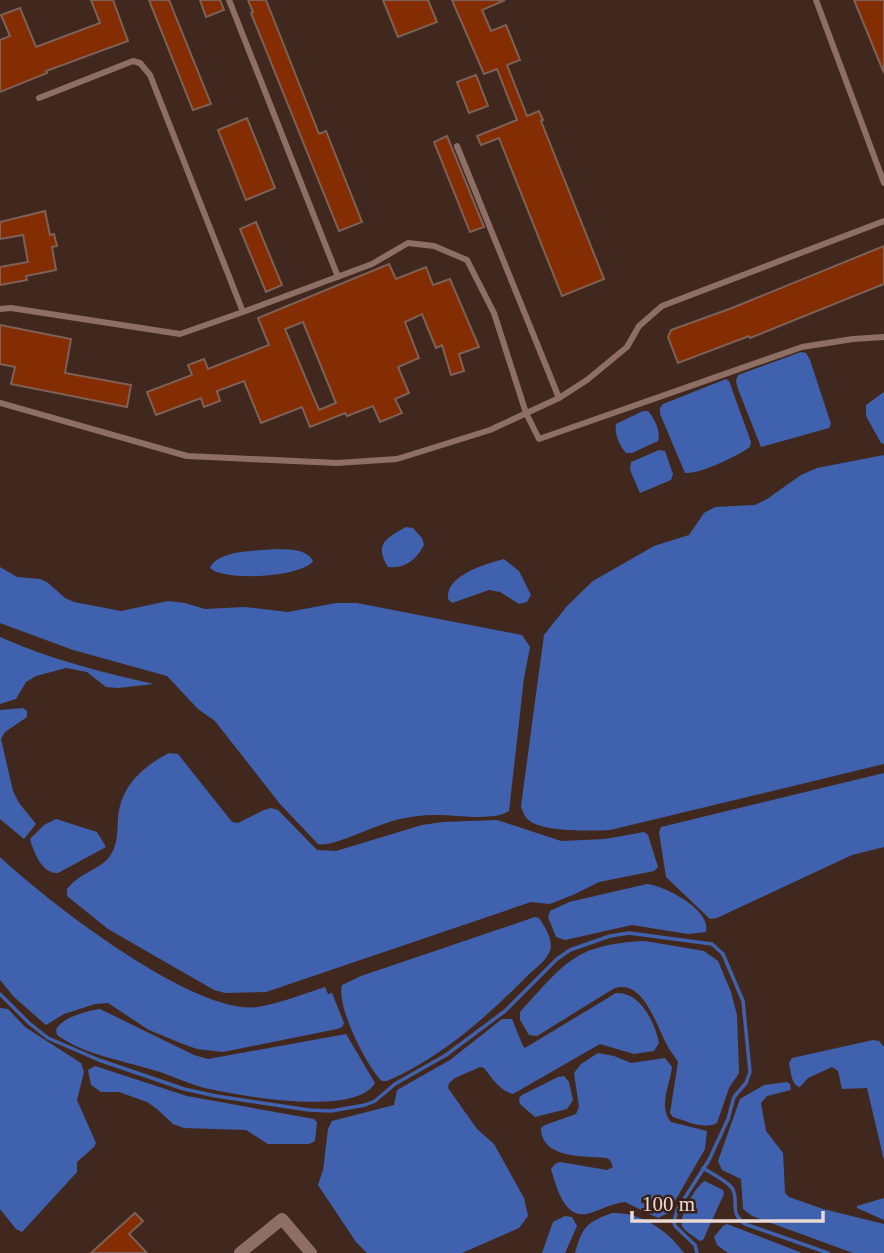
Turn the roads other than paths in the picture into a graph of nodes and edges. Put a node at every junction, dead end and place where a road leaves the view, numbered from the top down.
1 (229, 0) edge
2 (816, 0) edge
3 (39, 98) dead end
4 (457, 146) dead end
5 (884, 183) edge
6 (884, 221) edge
7 (338, 277) junction
8 (0, 309) edge
9 (243, 312) junction
10 (884, 337) edge
11 (559, 398) junction
12 (0, 403) edge
13 (526, 413) junction
14 (240, 1253) edge
15 (311, 1253) edge

1 - 7 lane
2 - 5 lane
3 - 9 lane
4 - 11 lane
6 - 11 lane
7 - 9 lane
7 - 13 lane
8 - 9 lane
10 - 13 lane
11 - 13 lane
12 - 13 lane
14 - 15 street

